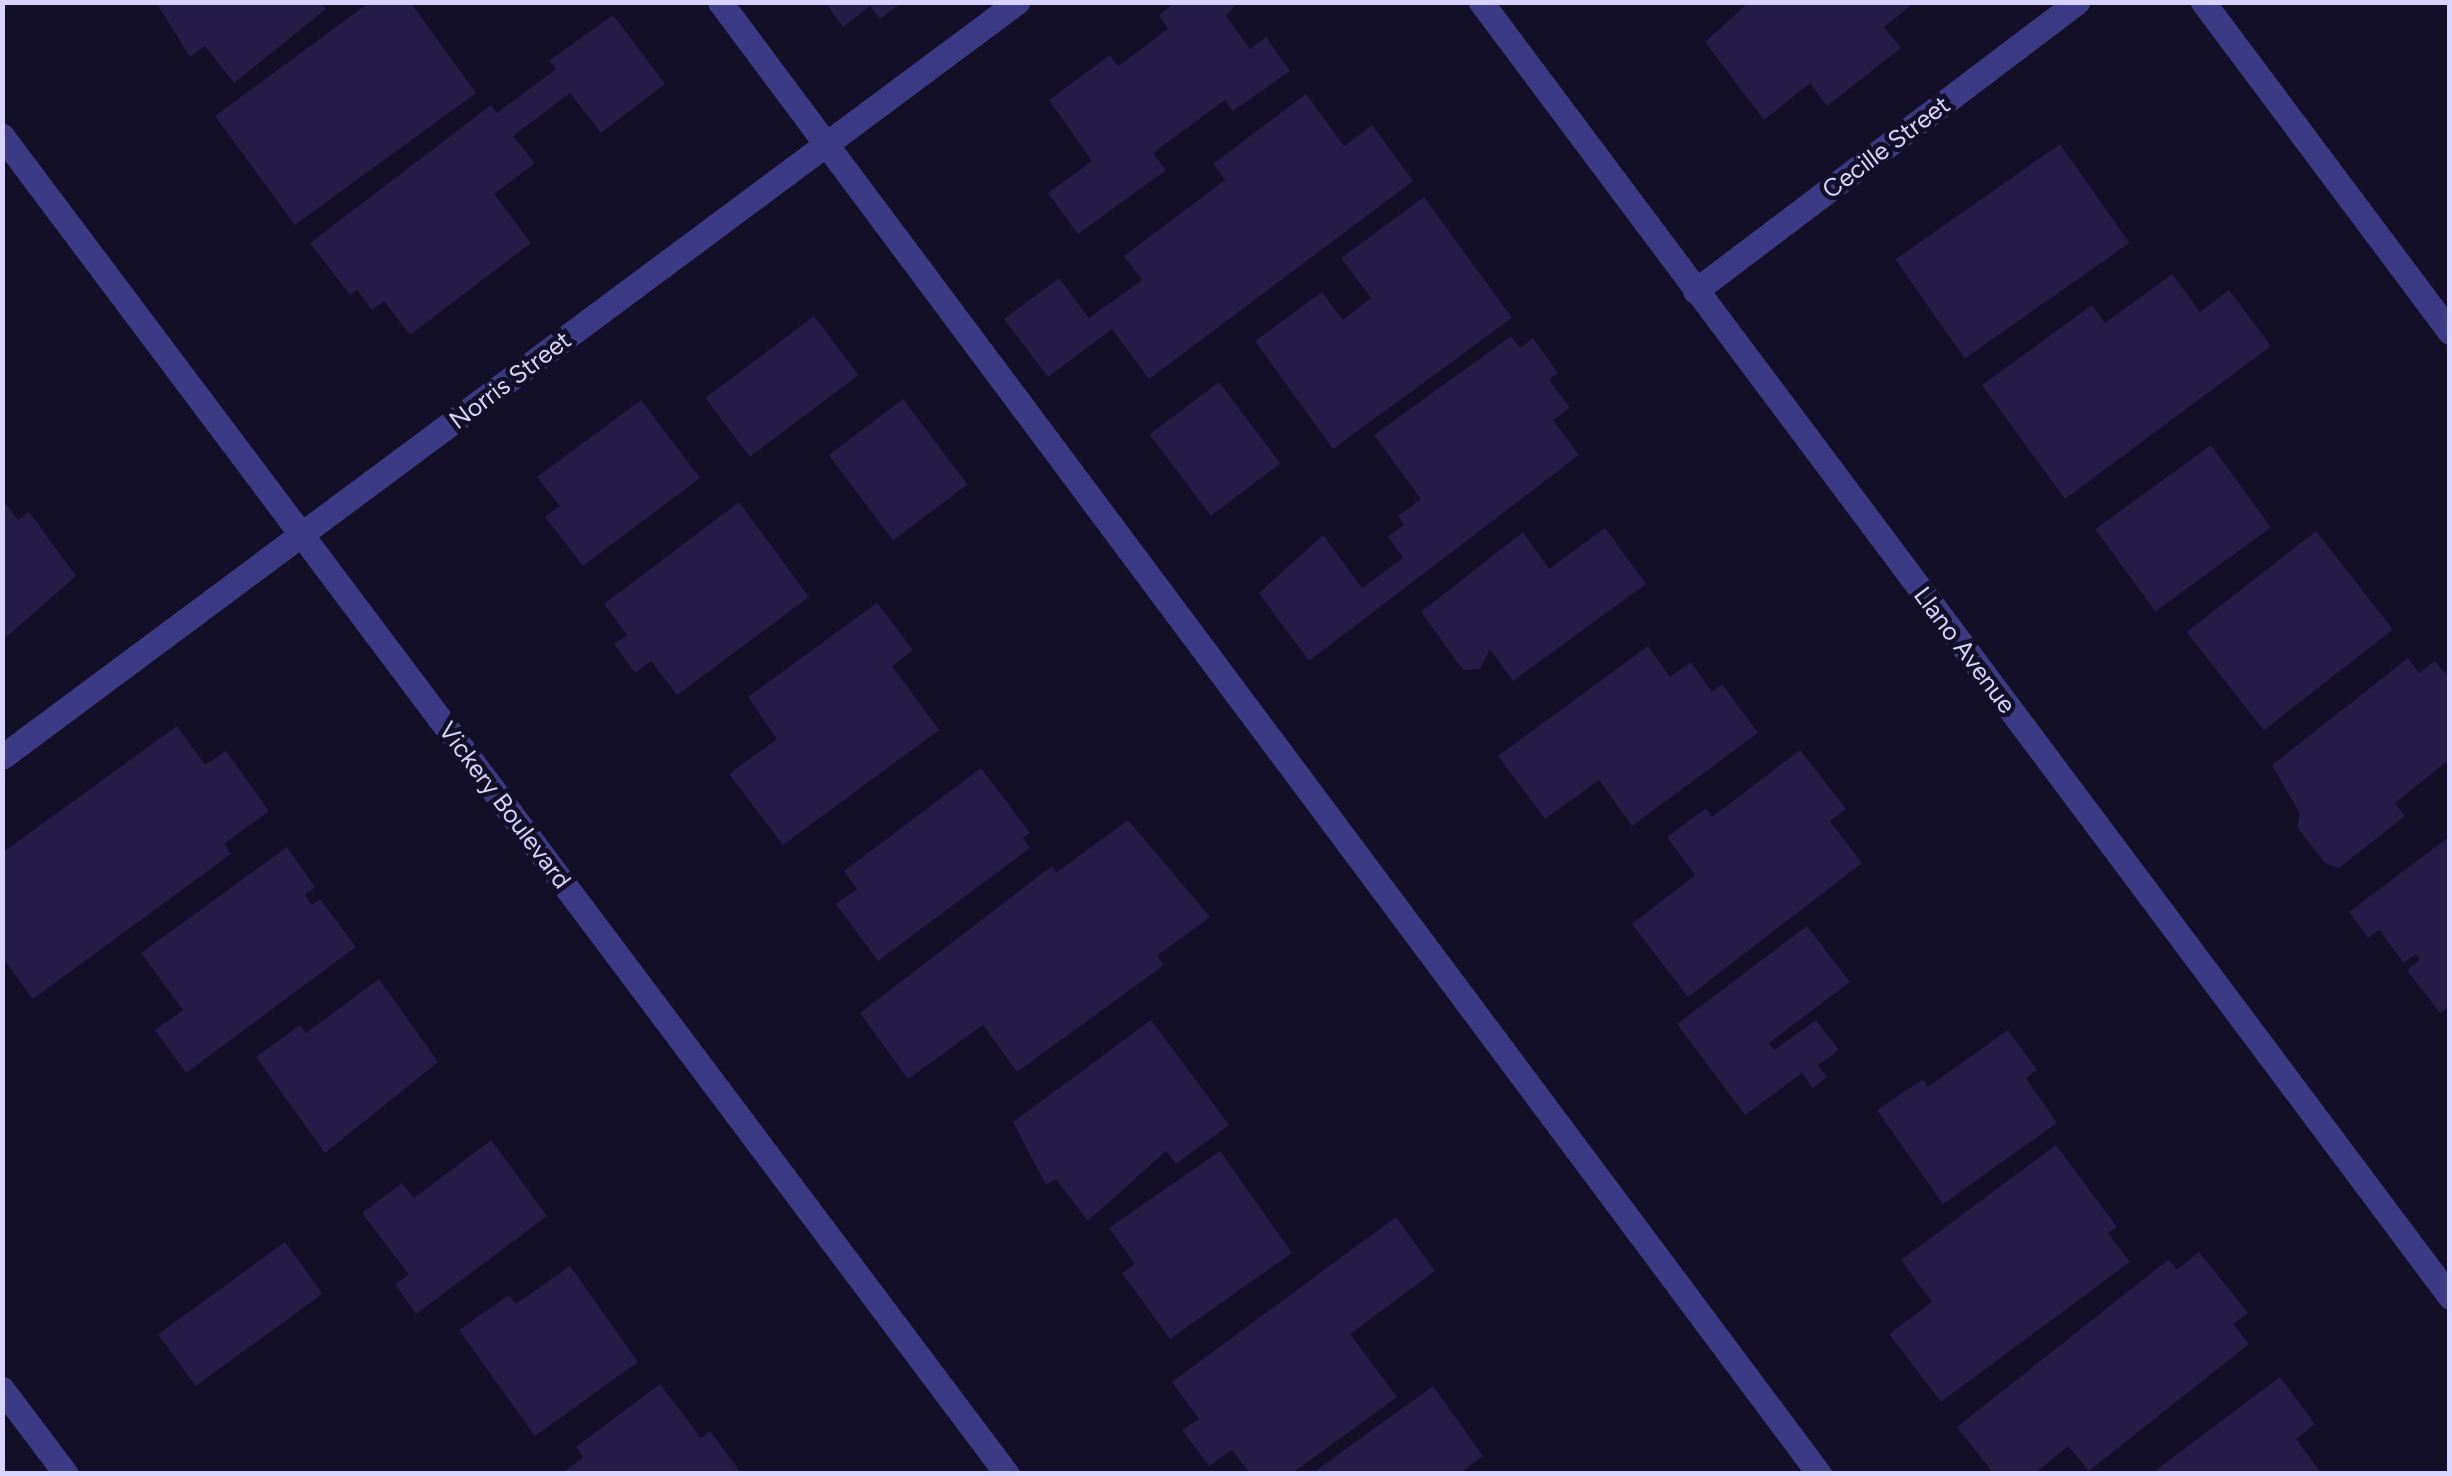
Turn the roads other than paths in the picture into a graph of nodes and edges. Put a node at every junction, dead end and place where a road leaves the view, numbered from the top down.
1 (720, 2) edge
2 (1016, 2) edge
3 (1482, 2) edge
4 (2078, 2) edge
5 (2203, 2) edge
6 (2, 136) edge
7 (826, 144) junction
8 (1695, 290) junction
9 (2450, 332) edge
10 (303, 534) junction
11 (2, 757) edge
12 (2450, 1297) edge
13 (2, 1389) edge
14 (66, 1474) edge
15 (1007, 1474) edge
16 (1819, 1474) edge

1 - 7 street
2 - 7 street, Norris Street
3 - 8 street, Llano Avenue
4 - 8 street, Cecille Street
5 - 9 street
6 - 10 street, Vickery Boulevard
7 - 10 street, Norris Street
7 - 16 street
8 - 12 street, Llano Avenue
10 - 11 street, Norris Street
10 - 15 street, Vickery Boulevard
13 - 14 street

